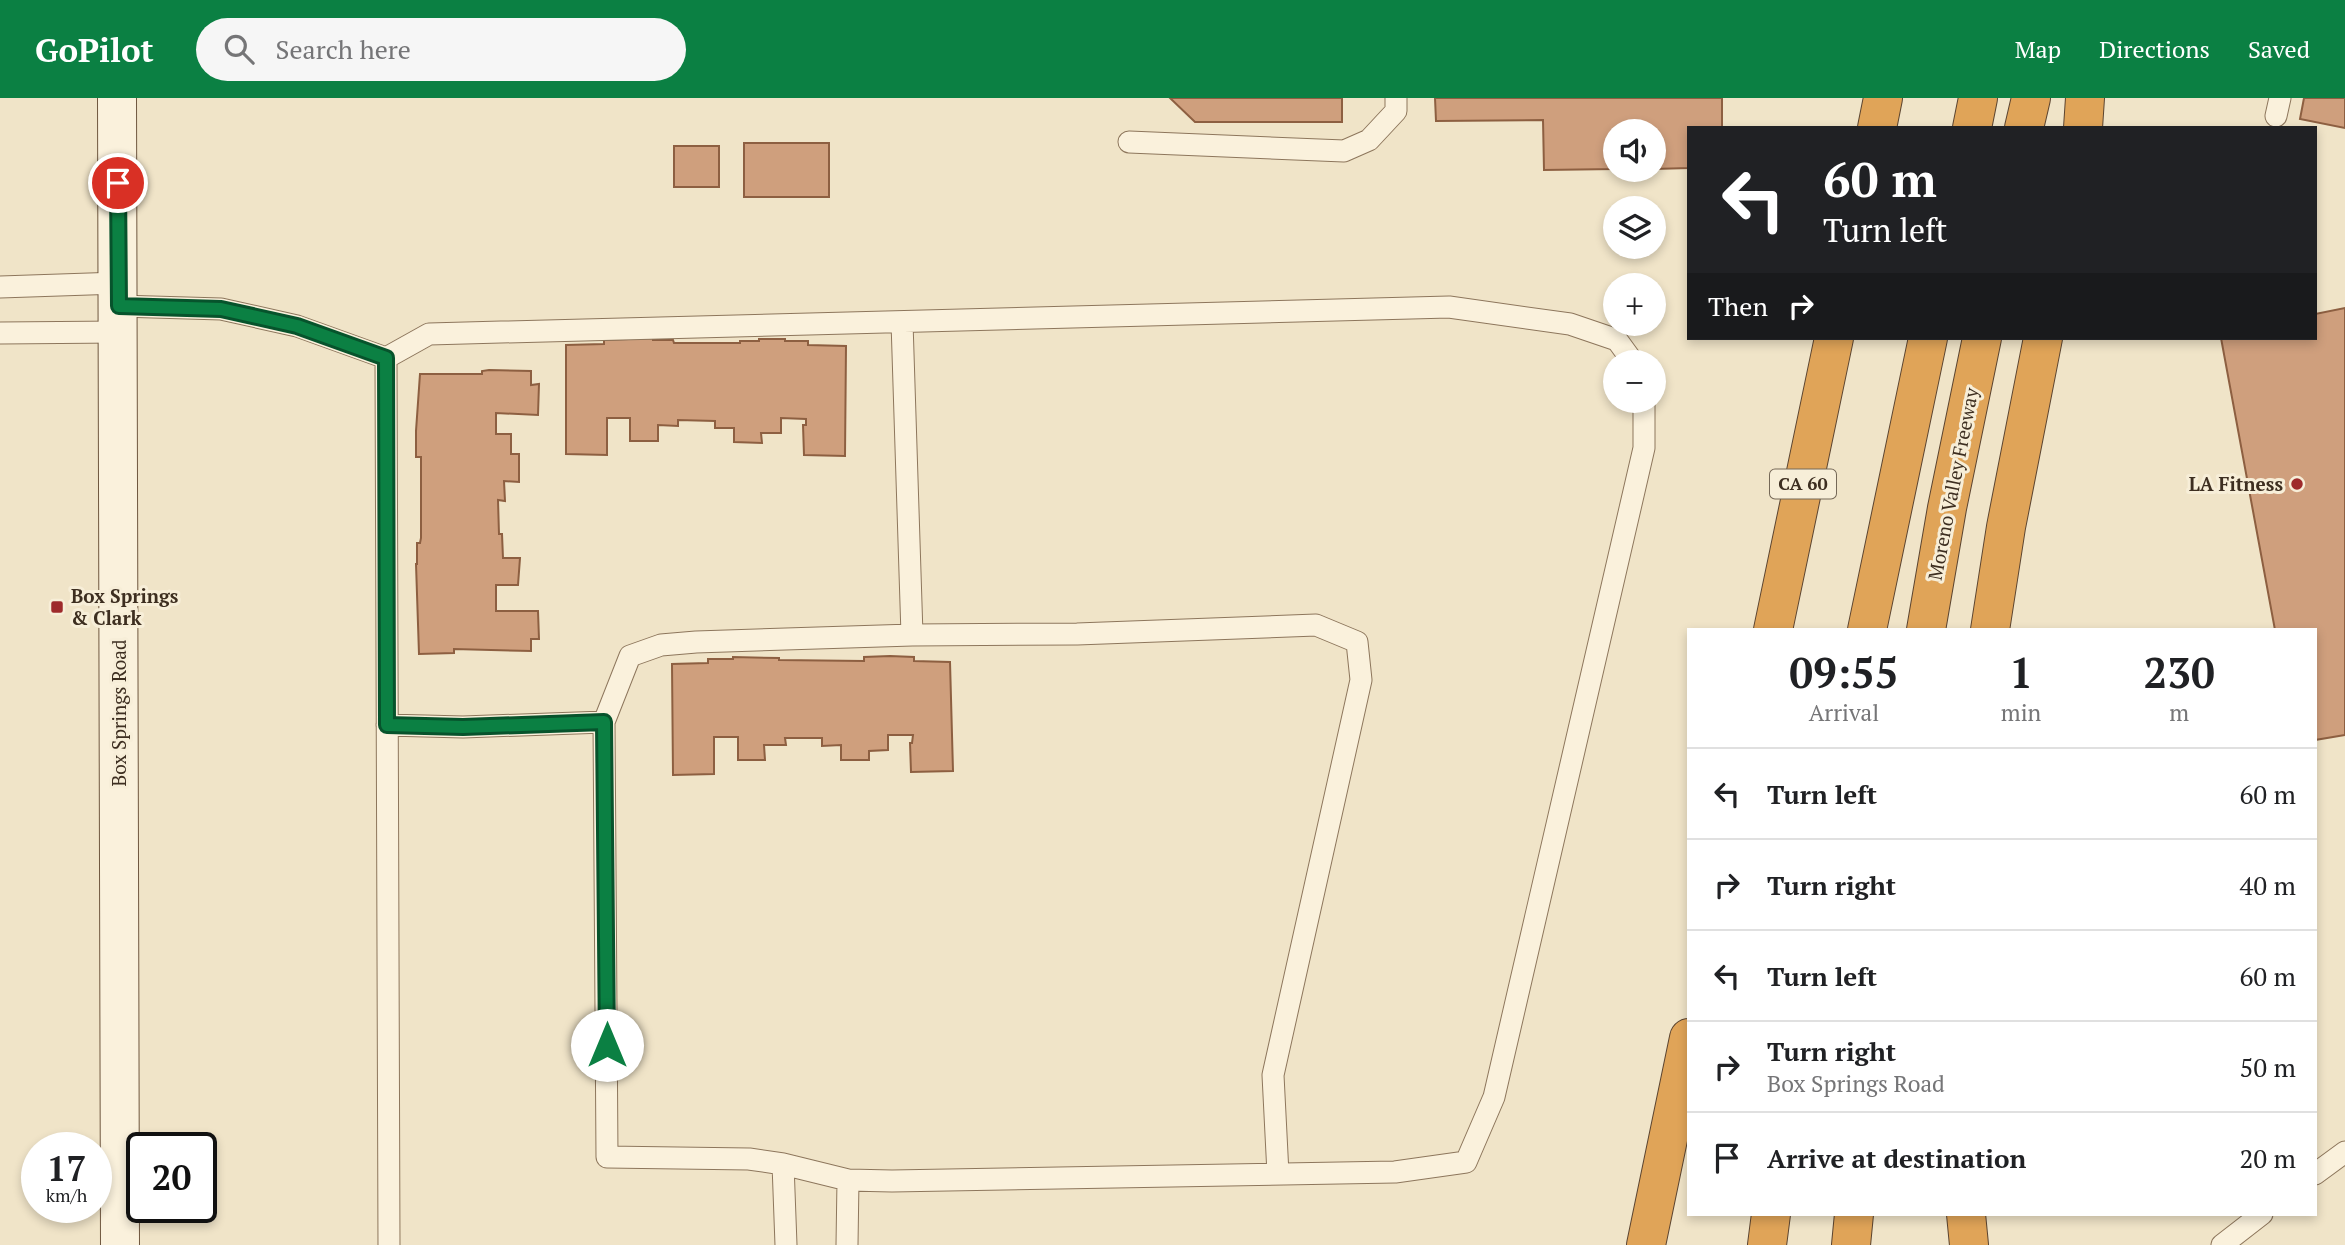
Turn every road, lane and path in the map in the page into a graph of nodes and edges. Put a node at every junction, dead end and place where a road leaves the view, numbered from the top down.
1 (117, 98) edge
2 (1396, 98) edge
3 (1883, 98) edge
4 (1978, 98) edge
5 (2031, 98) edge
6 (2085, 98) edge
7 (1877, 126) edge
8 (1972, 126) edge
9 (2024, 126) edge
10 (2083, 126) edge
11 (1129, 142) dead end
12 (0, 287) edge
13 (119, 307) junction
14 (902, 322) junction
15 (0, 333) edge
16 (1833, 340) edge
17 (1928, 340) edge
18 (1982, 340) edge
19 (2043, 340) edge
20 (1624, 350) edge
21 (386, 358) junction
22 (1644, 413) edge
23 (1773, 628) edge
24 (1867, 628) edge
25 (1926, 628) edge
26 (1990, 628) edge
27 (912, 635) junction
28 (604, 722) junction
29 (387, 725) junction
30 (1687, 1048) edge
31 (1687, 1072) edge
32 (2345, 1152) edge
33 (783, 1164) junction
34 (2317, 1173) edge
35 (1278, 1174) junction
36 (848, 1180) junction
37 (1771, 1216) edge
38 (1854, 1216) edge
39 (1966, 1216) edge
40 (2259, 1216) edge
41 (120, 1245) edge
42 (389, 1245) edge
43 (786, 1245) edge
44 (847, 1245) edge
45 (1646, 1245) edge
46 (1672, 1245) edge
47 (1768, 1245) edge
48 (1852, 1245) edge
49 (1969, 1245) edge
50 (2222, 1245) edge

1 - 13 main road, Box Springs Road
2 - 11 lane
3 - 7 highway
4 - 8 highway
5 - 9 highway
6 - 10 highway
12 - 13 lane
13 - 15 lane
13 - 21 lane
13 - 41 main road, Box Springs Road
14 - 20 lane
14 - 21 lane
14 - 27 lane
16 - 23 highway, CA 60
17 - 24 highway
18 - 25 highway, Moreno Valley Freeway
19 - 26 highway
21 - 29 lane
22 - 35 lane
27 - 28 lane
27 - 35 lane
28 - 29 lane
28 - 33 lane
29 - 42 lane
30 - 45 highway
31 - 46 highway
32 - 34 lane
33 - 36 lane
33 - 43 lane
35 - 36 lane
36 - 44 lane
37 - 47 highway
38 - 48 highway
39 - 49 highway
40 - 50 lane

